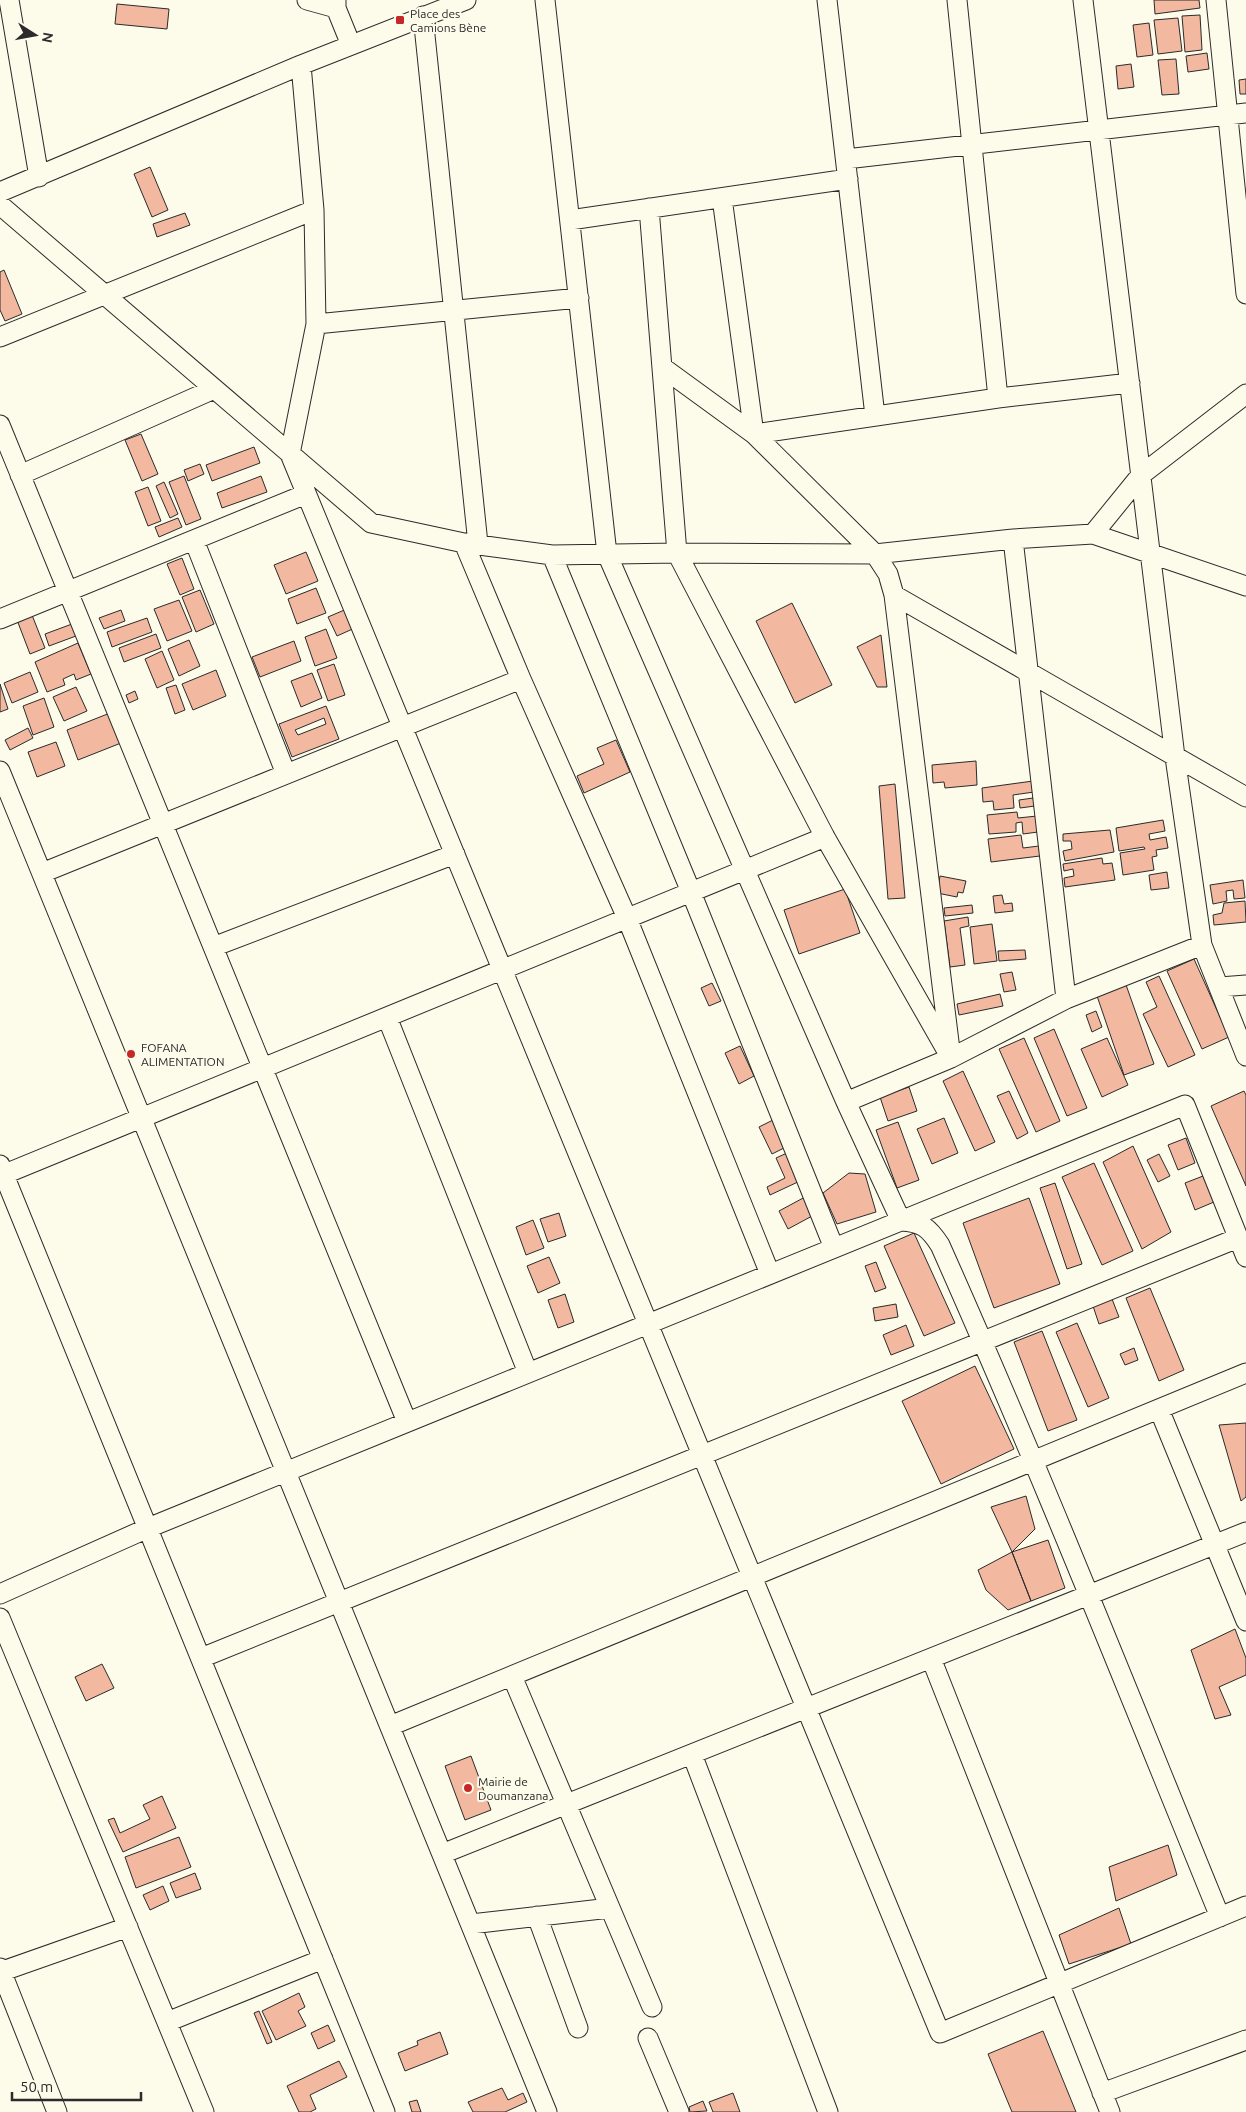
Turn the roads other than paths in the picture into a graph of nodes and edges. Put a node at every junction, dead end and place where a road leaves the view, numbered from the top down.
1 (9, 0) edge
2 (307, 0) edge
3 (466, 0) edge
4 (545, 0) edge
5 (828, 0) edge
6 (957, 0) edge
7 (1084, 0) edge
8 (1216, 0) edge
9 (336, 4) edge
10 (423, 16) junction
11 (352, 45) junction
12 (301, 65) junction
13 (1237, 114) edge
14 (1099, 130) junction
15 (972, 144) junction
16 (846, 159) junction
17 (39, 177) junction
18 (848, 180) junction
19 (0, 192) edge
20 (722, 198) junction
21 (0, 205) edge
22 (649, 208) junction
23 (314, 210) junction
24 (570, 220) junction
25 (1246, 294) edge
26 (105, 295) junction
27 (579, 298) junction
28 (454, 311) junction
29 (316, 324) junction
30 (0, 337) edge
31 (662, 367) junction
32 (1130, 382) junction
33 (214, 389) junction
34 (1246, 394) edge
35 (998, 398) junction
36 (875, 416) junction
37 (0, 425) edge
38 (754, 434) junction
39 (290, 454) junction
40 (20, 475) junction
41 (1141, 475) junction
42 (306, 494) junction
43 (1092, 534) junction
44 (1013, 539) junction
45 (194, 540) junction
46 (471, 544) junction
47 (677, 553) junction
48 (1150, 553) junction
49 (607, 554) junction
50 (875, 554) junction
51 (552, 555) junction
52 (1246, 586) edge
53 (68, 591) junction
54 (894, 595) junction
55 (0, 619) edge
56 (1028, 673) junction
57 (521, 679) junction
58 (402, 727) junction
59 (1175, 757) junction
60 (0, 771) edge
61 (286, 774) junction
62 (1246, 797) edge
63 (163, 824) junction
64 (825, 836) junction
65 (455, 854) junction
66 (744, 870) junction
67 (42, 873) junction
68 (691, 892) junction
69 (627, 918) junction
70 (1202, 945) junction
71 (213, 947) junction
72 (502, 969) junction
73 (1246, 985) edge
74 (1220, 987) junction
75 (1066, 999) junction
76 (387, 1017) junction
77 (1246, 1056) edge
78 (951, 1058) junction
79 (262, 1068) junction
80 (846, 1102) junction
81 (141, 1118) junction
82 (1, 1172) edge
83 (901, 1221) junction
84 (1238, 1238) junction
85 (834, 1248) junction
86 (1246, 1257) edge
87 (770, 1274) junction
88 (648, 1324) junction
89 (983, 1341) junction
90 (528, 1373) junction
91 (1246, 1373) edge
92 (1159, 1409) junction
93 (407, 1422) junction
94 (702, 1455) junction
95 (1033, 1461) junction
96 (286, 1471) junction
97 (148, 1528) junction
98 (1246, 1532) edge
99 (1214, 1544) junction
100 (752, 1577) junction
101 (0, 1594) edge
102 (1089, 1595) junction
103 (339, 1602) junction
104 (0, 1618) edge
105 (1246, 1621) edge
106 (201, 1658) junction
107 (931, 1658) junction
108 (512, 1676) junction
109 (806, 1708) junction
110 (390, 1726) junction
111 (692, 1754) junction
112 (567, 1804) junction
113 (442, 1854) junction
114 (1246, 1906) edge
115 (610, 1908) junction
116 (537, 1916) junction
117 (1220, 1917) junction
118 (471, 1924) junction
119 (128, 1927) junction
120 (323, 1959) junction
121 (1, 1970) edge
122 (1059, 1984) junction
123 (652, 2007) dead end
124 (167, 2022) junction
125 (578, 2028) dead end
126 (648, 2038) dead end
127 (1246, 2040) edge
128 (1102, 2093) junction
129 (56, 2112) edge
130 (204, 2112) edge
131 (385, 2112) edge
132 (547, 2112) edge
133 (678, 2112) edge
134 (828, 2112) edge
135 (1110, 2112) edge

1 - 17 street
2 - 9 street
3 - 10 street
4 - 24 street
5 - 16 street
6 - 15 street
7 - 14 street
8 - 13 street
9 - 11 street
10 - 11 street
10 - 28 street
11 - 12 street
12 - 17 street
12 - 23 street
13 - 14 street
13 - 25 street
14 - 15 street
14 - 32 street
15 - 16 street
15 - 35 street
16 - 18 street
17 - 19 street
18 - 20 street
18 - 36 street
20 - 22 street
20 - 38 street
21 - 26 street
22 - 24 street
22 - 31 street
23 - 26 street
23 - 29 street
24 - 27 street
26 - 30 street
26 - 33 street
27 - 28 street
27 - 49 street
28 - 29 street
28 - 46 street
29 - 39 street
31 - 38 street
31 - 47 street
32 - 35 street
32 - 41 street
33 - 39 street
33 - 40 street
34 - 41 street
35 - 36 street
36 - 38 street
37 - 40 street
38 - 50 street
39 - 42 street
39 - 46 street
40 - 53 street
41 - 43 street
41 - 48 street
42 - 45 street
42 - 58 street
43 - 44 street
43 - 48 street
44 - 50 street
44 - 56 street
45 - 53 street
45 - 61 street
46 - 51 street
46 - 57 street
47 - 49 street
47 - 50 street
47 - 64 street
48 - 52 street
48 - 59 street
49 - 51 street
49 - 66 street
50 - 54 street
51 - 68 street
53 - 55 street
53 - 63 street
54 - 56 street
54 - 78 street
56 - 59 street
56 - 75 street
57 - 58 street
57 - 69 street
58 - 61 street
58 - 65 street
59 - 62 street
59 - 70 street
60 - 67 street
61 - 63 street
63 - 67 street
63 - 71 street
64 - 66 street
64 - 78 street
65 - 71 street
65 - 72 street
66 - 68 street
66 - 80 street
67 - 81 street
68 - 69 street
68 - 85 street
69 - 72 street
69 - 87 street
70 - 74 street
70 - 75 street
71 - 79 street
72 - 76 street
72 - 88 street
73 - 74 street
74 - 77 street
75 - 78 street
76 - 79 street
76 - 90 street
78 - 80 street
79 - 81 street
79 - 93 street
80 - 83 street
81 - 82 street
81 - 96 street
82 - 97 street
83 - 84 street
83 - 85 street
83 - 89 street
84 - 86 street
84 - 89 street
85 - 87 street
87 - 88 street
88 - 90 street
88 - 94 street
89 - 94 street
89 - 95 street
90 - 93 street
91 - 92 street
92 - 95 street
92 - 99 street
93 - 96 street
94 - 100 street
94 - 103 street
95 - 100 street
95 - 102 street
96 - 97 street
96 - 103 street
97 - 101 street
97 - 106 street
98 - 99 street
99 - 102 street
99 - 105 street
100 - 108 street
100 - 109 street
102 - 107 street
102 - 117 street
103 - 106 street
103 - 110 street
104 - 119 street
106 - 120 street
107 - 109 street
107 - 122 street
108 - 110 street
108 - 112 street
109 - 111 street
109 - 122 street
110 - 113 street
111 - 112 street
111 - 134 street
112 - 113 street
112 - 115 street
113 - 118 street
114 - 117 street
115 - 116 street
115 - 123 street
116 - 118 street
116 - 125 street
117 - 122 street
118 - 132 street
119 - 121 street
119 - 124 street
120 - 124 street
120 - 131 street
121 - 129 street
122 - 128 street
124 - 130 street
126 - 133 street
127 - 128 street
128 - 135 street

